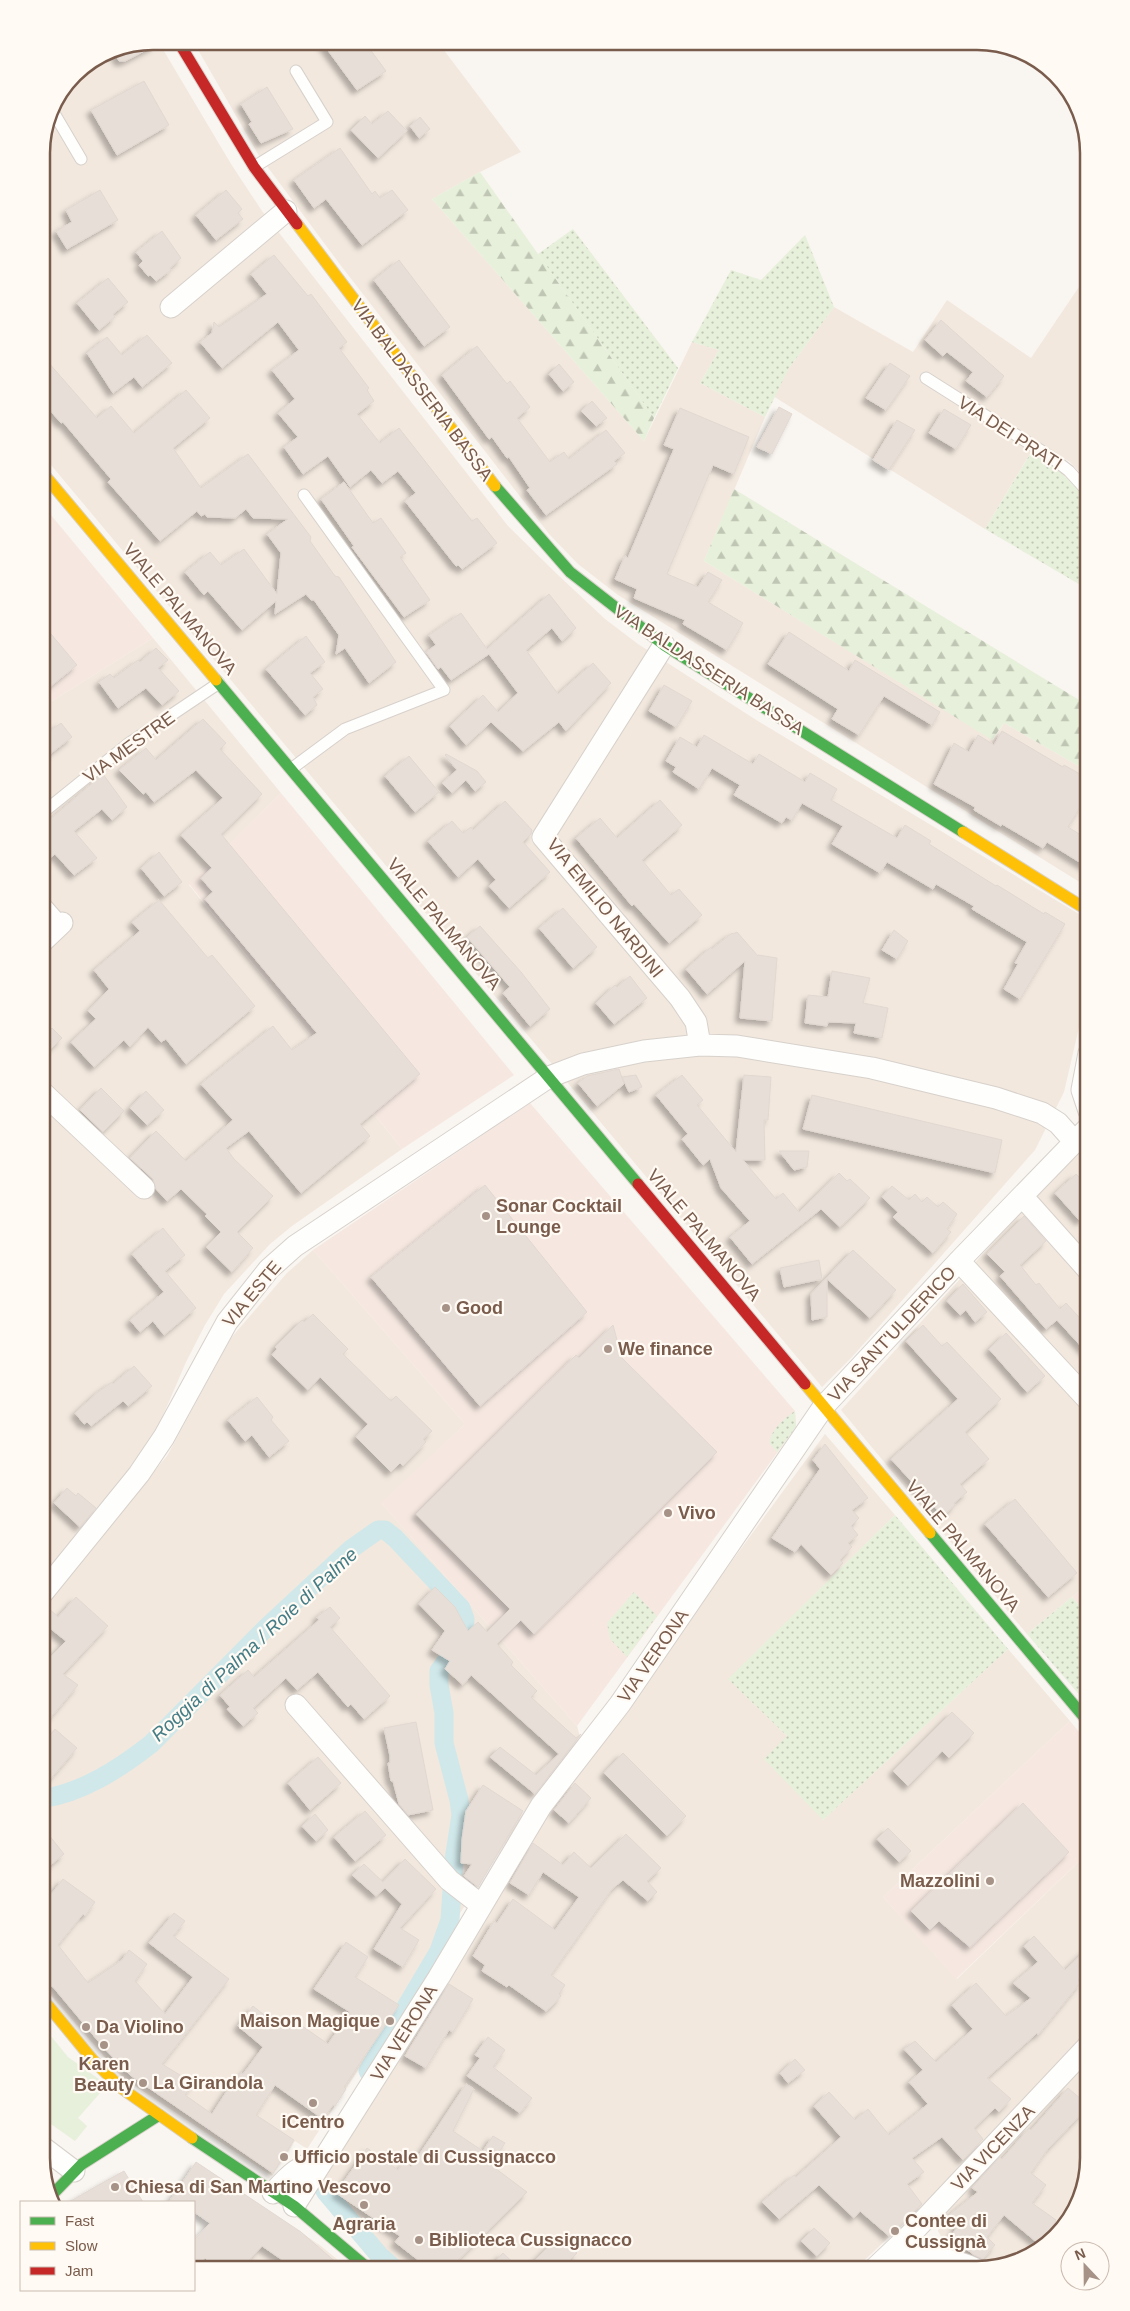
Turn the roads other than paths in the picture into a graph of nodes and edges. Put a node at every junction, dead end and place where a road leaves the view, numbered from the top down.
1 (183, 50) edge
2 (296, 71) dead end
3 (57, 117) edge
4 (80, 159) dead end
5 (254, 167) junction
6 (286, 211) junction
7 (171, 307) dead end
8 (926, 378) dead end
9 (50, 481) edge
10 (1080, 483) edge
11 (304, 495) dead end
12 (664, 645) junction
13 (219, 683) junction
14 (291, 769) junction
15 (50, 807) edge
16 (1080, 905) edge
17 (50, 909) edge
18 (62, 923) joint
19 (50, 934) edge
20 (700, 1045) junction
21 (549, 1077) junction
22 (50, 1099) edge
23 (1080, 1134) edge
24 (1080, 1135) edge
25 (144, 1188) dead end
26 (1022, 1196) junction
27 (959, 1261) junction
28 (1080, 1261) edge
29 (1080, 1391) edge
30 (824, 1406) junction
31 (50, 1584) edge
32 (296, 1705) dead end
33 (1080, 1712) edge
34 (481, 1905) junction
35 (50, 2007) edge
36 (1080, 2055) edge
37 (159, 2115) junction
38 (50, 2153) edge
39 (324, 2159) junction
40 (74, 2171) junction
41 (55, 2191) edge
42 (273, 2193) junction
43 (294, 2206) junction
44 (359, 2261) edge
45 (882, 2261) edge
46 (897, 2261) edge
47 (950, 2261) edge

1 - 5 street, VIA BALDASSERIA BASSA
2 - 5 lane
3 - 4 lane
5 - 6 street, VIA BALDASSERIA BASSA
6 - 7 street
6 - 12 street, VIA BALDASSERIA BASSA
8 - 10 lane, VIA DEI PRATI
9 - 13 street, VIALE PALMANOVA
11 - 14 lane
12 - 16 street, VIA BALDASSERIA BASSA
12 - 20 street, VIA EMILIO NARDINI
13 - 14 street, VIALE PALMANOVA
13 - 15 lane, VIA MESTRE
14 - 21 street, VIALE PALMANOVA
17 - 18 lane
18 - 19 street
20 - 21 street
20 - 23 street
21 - 30 street, VIALE PALMANOVA
21 - 31 street, VIA ESTE
22 - 25 street
24 - 26 street, VIA SANT'ULDERICO
26 - 27 street, VIA SANT'ULDERICO
26 - 28 street
27 - 29 street, VIA SANT'ULDERICO
27 - 30 street, VIA SANT'ULDERICO
30 - 33 street, VIALE PALMANOVA
30 - 34 street, VIA VERONA
32 - 34 street
34 - 39 street, VIA VERONA
35 - 37 street
36 - 45 street, VIA VICENZA
37 - 40 street
37 - 42 street
38 - 40 street
39 - 42 street
39 - 43 street, VIA VERONA
40 - 41 street
42 - 43 street
43 - 44 street
46 - 47 street

